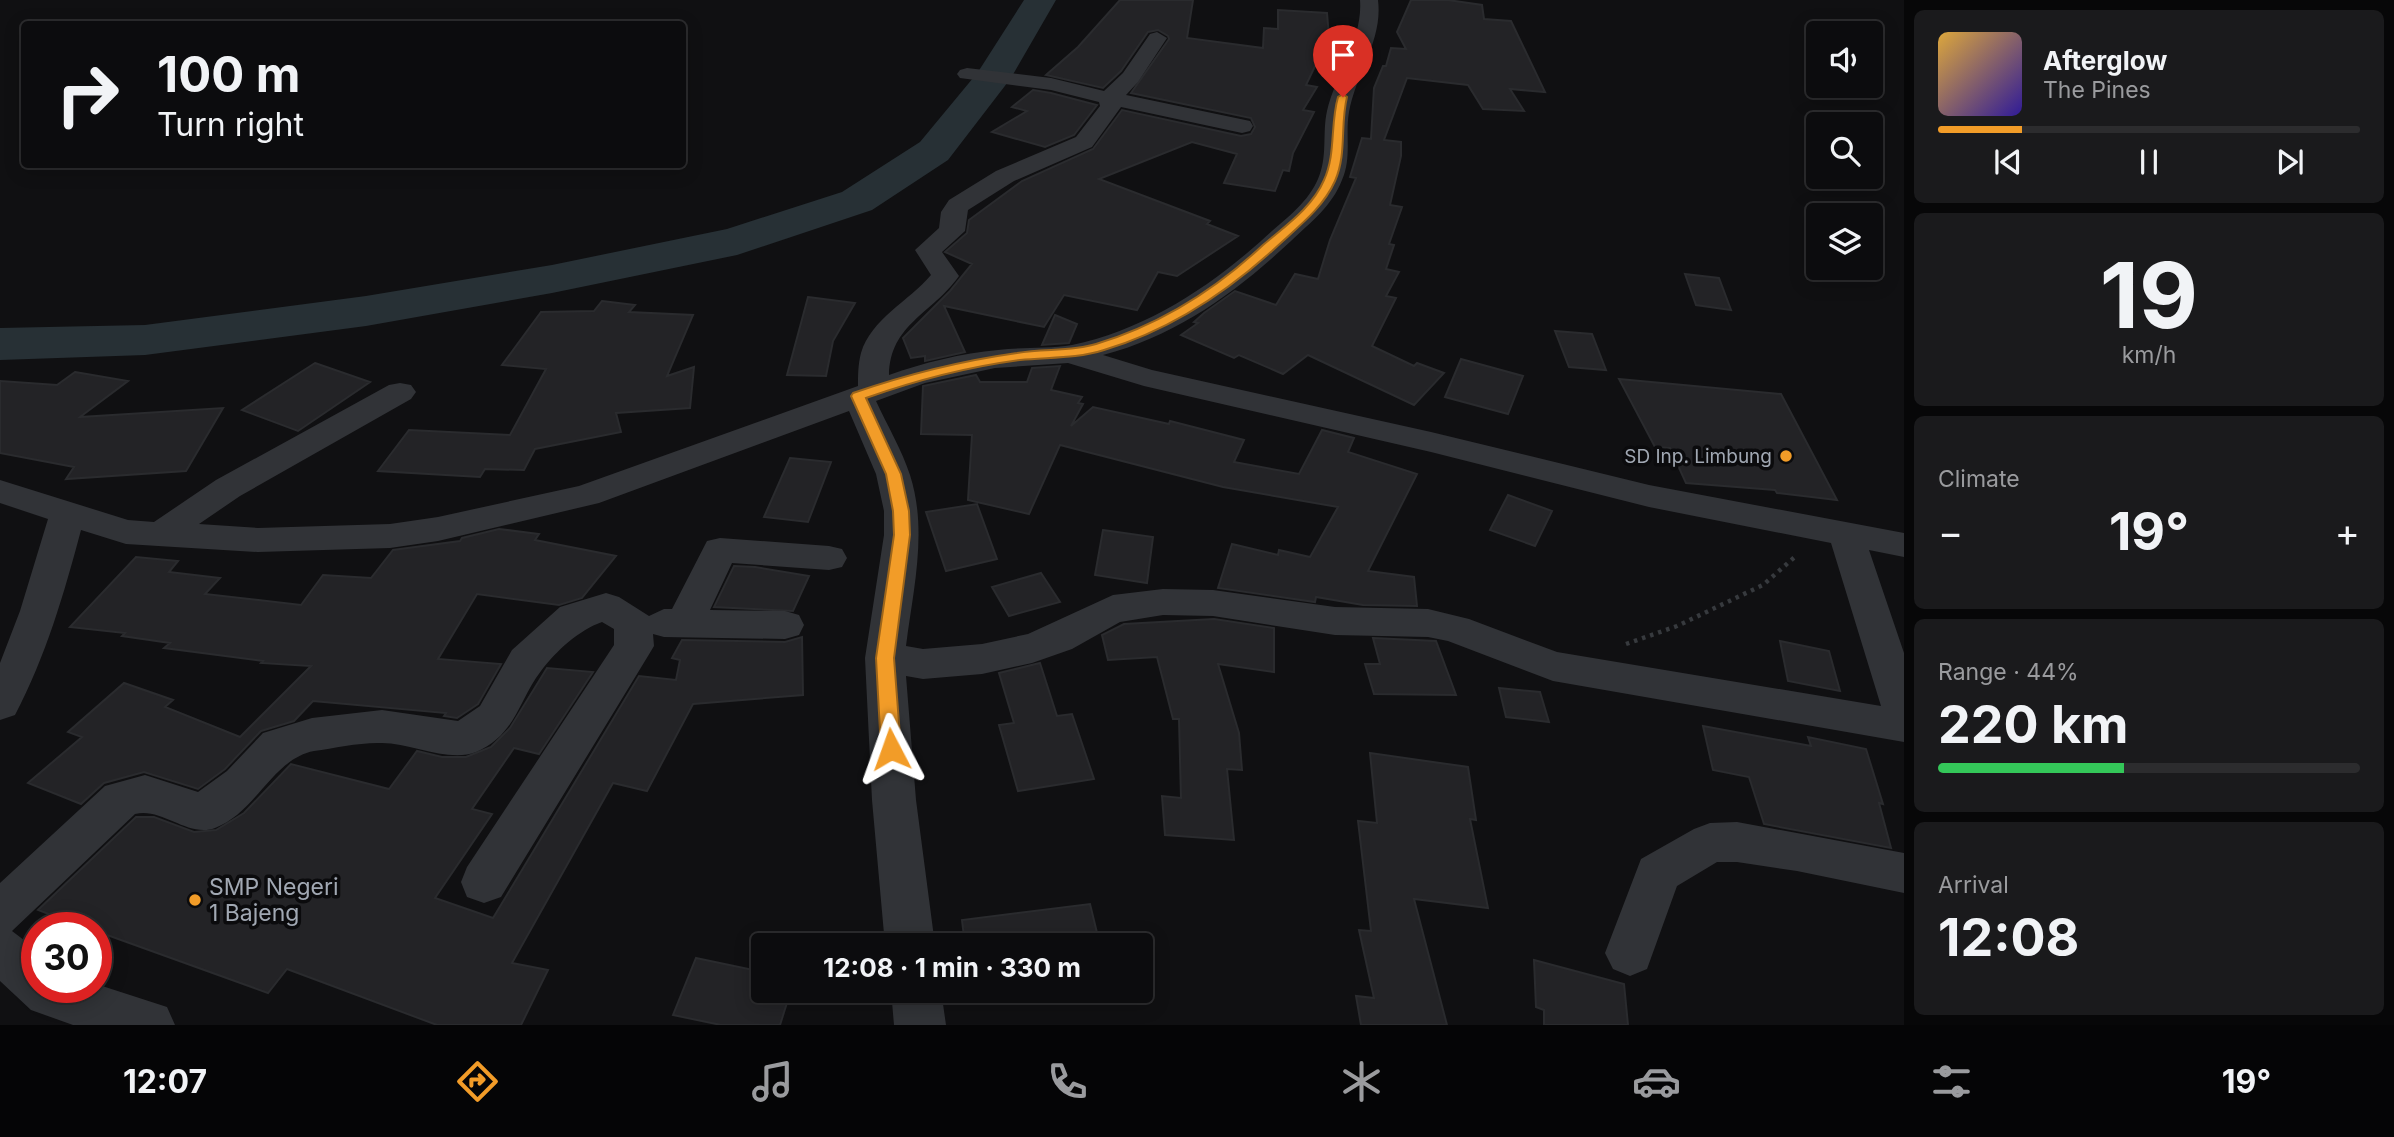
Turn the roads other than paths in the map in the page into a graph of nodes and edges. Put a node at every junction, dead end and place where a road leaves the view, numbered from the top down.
1 (1369, 0) edge
2 (1157, 38) dead end
3 (972, 74) dead end
4 (1109, 98) junction
5 (1242, 126) dead end
6 (1069, 354) junction
7 (400, 392) dead end
8 (866, 393) junction
9 (0, 491) edge
10 (67, 514) junction
11 (1834, 533) junction
12 (161, 534) junction
13 (1904, 545) edge
14 (829, 558) dead end
15 (633, 622) junction
16 (684, 623) junction
17 (785, 625) dead end
18 (885, 658) junction
19 (0, 704) edge
20 (1904, 714) edge
21 (1904, 726) edge
22 (1904, 873) edge
23 (484, 882) dead end
24 (0, 914) edge
25 (909, 933) edge
26 (1630, 953) dead end
27 (19, 974) edge
28 (917, 1003) edge
29 (149, 1025) edge
30 (920, 1025) edge

1 - 6 street
2 - 4 street
3 - 4 street
4 - 5 street
4 - 8 street
6 - 8 street
6 - 11 street
7 - 12 street
8 - 12 street
8 - 18 street
9 - 10 street
10 - 12 street
10 - 19 street
11 - 13 street
11 - 20 street
14 - 16 street
15 - 16 street
15 - 23 street
15 - 24 street
16 - 17 street
18 - 21 street
18 - 25 street
22 - 26 street
27 - 29 street
28 - 30 street

